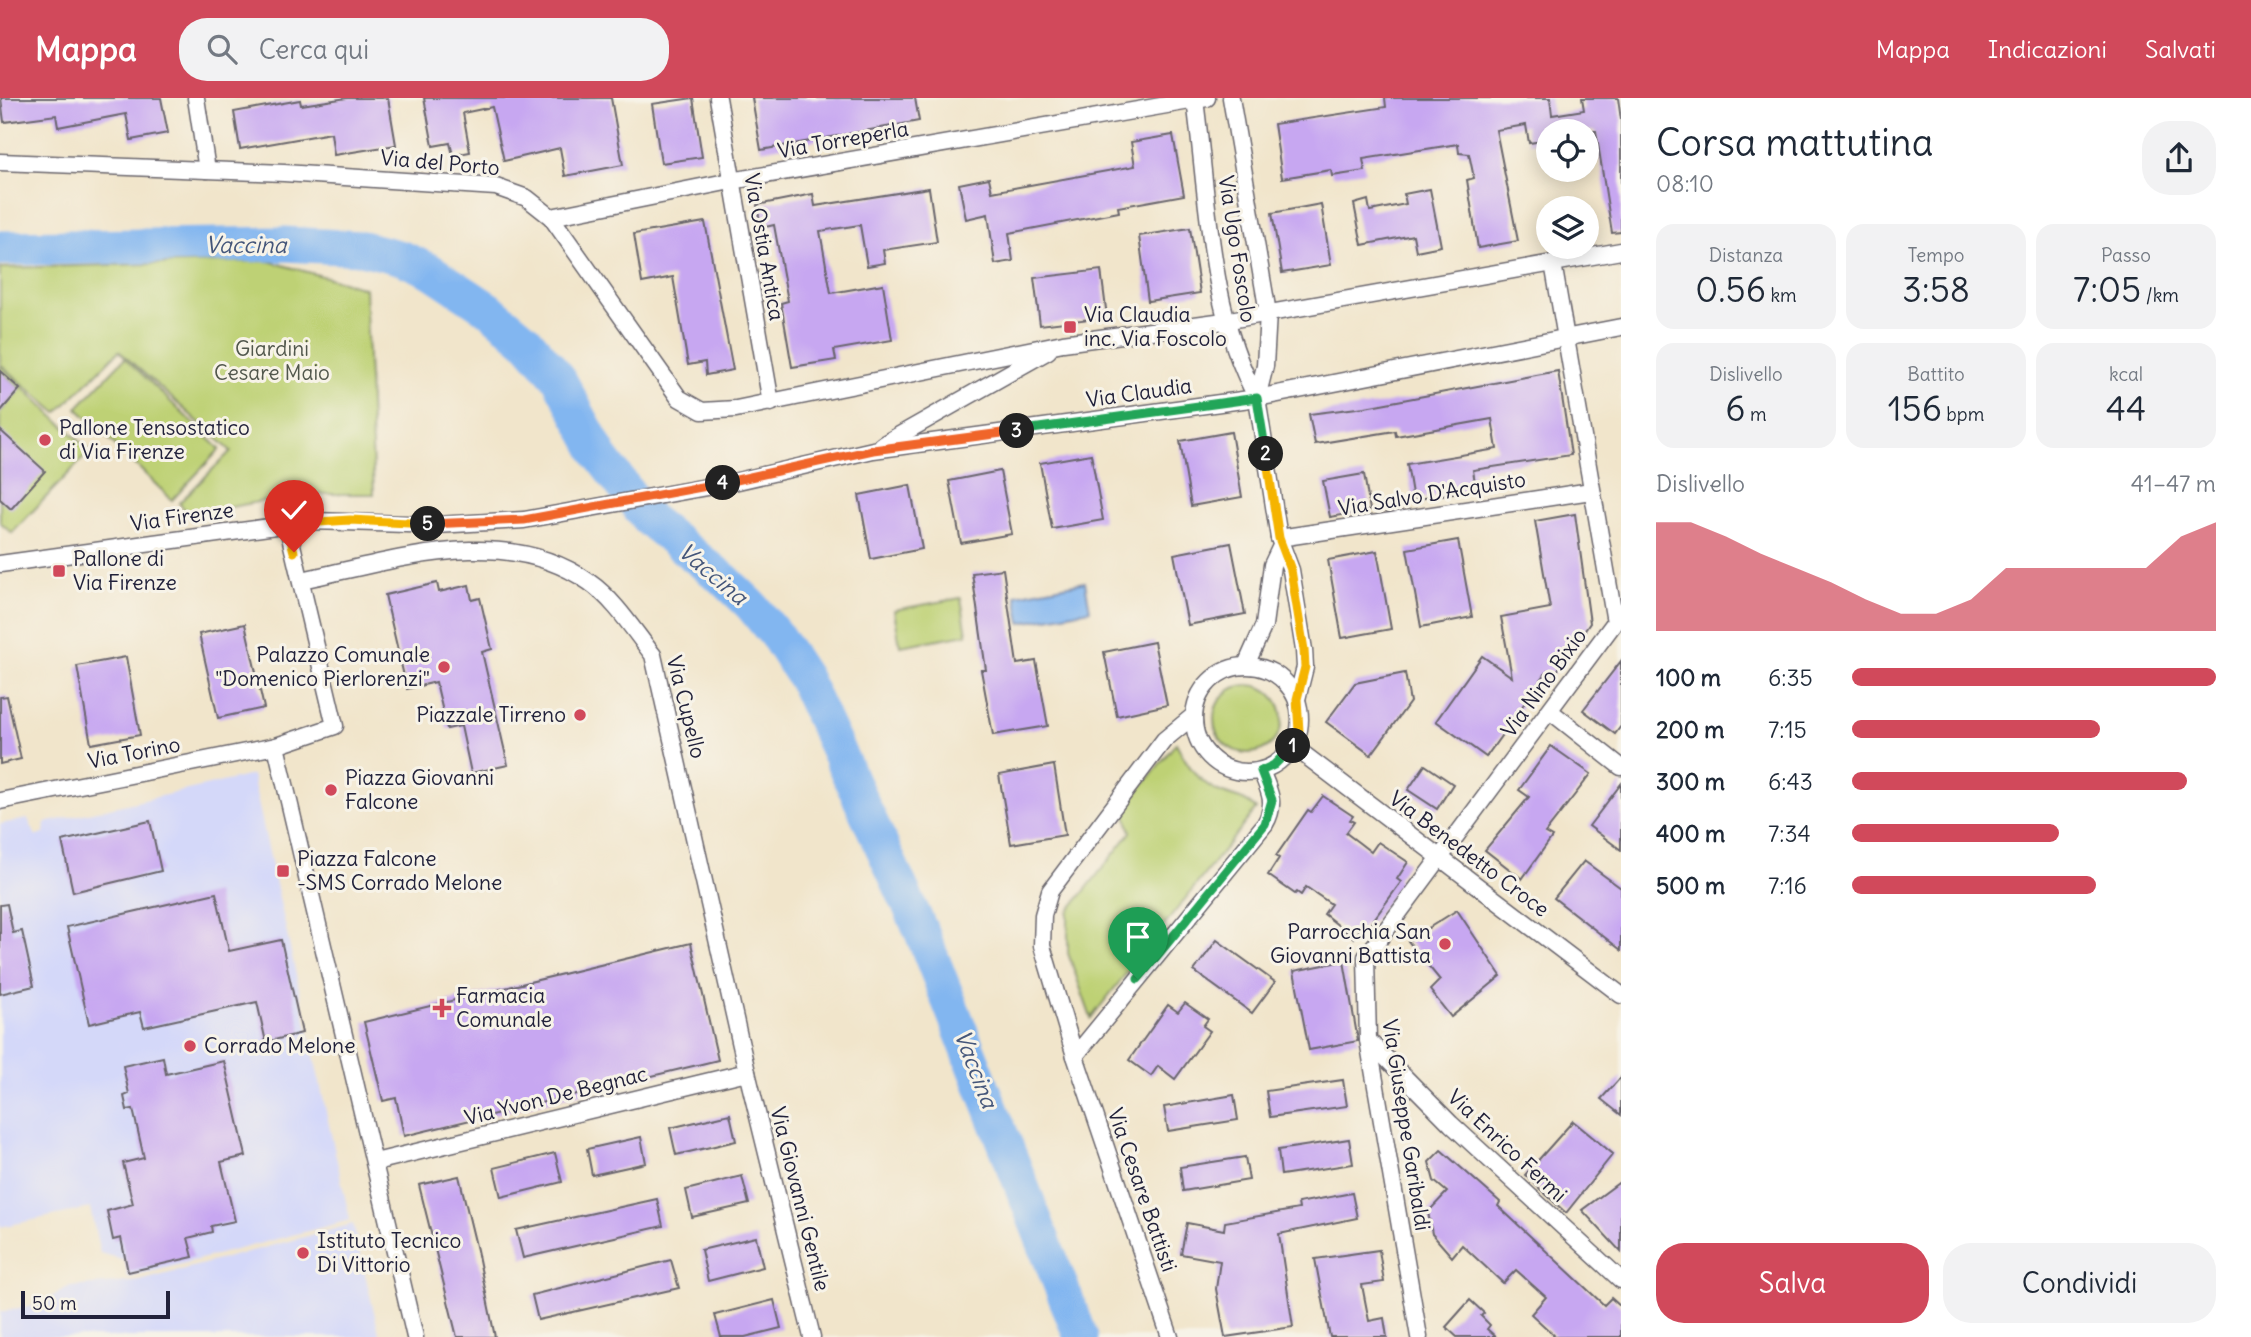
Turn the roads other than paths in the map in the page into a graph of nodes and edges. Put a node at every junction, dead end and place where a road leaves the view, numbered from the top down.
1 (196, 98) edge
2 (718, 98) edge
3 (1231, 98) edge
4 (1201, 99) edge
5 (1142, 103) edge
6 (0, 162) edge
7 (207, 170) junction
8 (731, 181) junction
9 (551, 217) junction
10 (1621, 251) edge
11 (1553, 263) junction
12 (1268, 313) junction
13 (1224, 321) junction
14 (1621, 327) edge
15 (1564, 338) junction
16 (1063, 343) junction
17 (1257, 398) junction
18 (771, 403) junction
19 (873, 450) junction
20 (1591, 491) junction
21 (287, 524) junction
22 (1280, 542) junction
23 (0, 564) edge
24 (302, 580) junction
25 (1246, 665) junction
26 (1297, 699) junction
27 (1550, 711) junction
28 (1193, 716) junction
29 (276, 746) junction
30 (1293, 746) junction
31 (1621, 767) edge
32 (1261, 771) junction
33 (0, 802) edge
34 (1440, 858) junction
35 (1621, 995) edge
36 (1368, 1040) junction
37 (1075, 1056) junction
38 (747, 1072) junction
39 (375, 1161) junction
40 (1621, 1280) edge
41 (415, 1337) edge
42 (812, 1337) edge
43 (1170, 1337) edge
44 (1419, 1337) edge

1 - 7 street
2 - 8 street, Via Ostia Antica
3 - 12 street, Via Ugo Foscolo
4 - 5 street, Via Torreperla
4 - 13 street, Via Ugo Foscolo
5 - 8 street, Via Torreperla
6 - 7 street, Via del Porto
7 - 9 street, Via del Porto
8 - 9 street, Via Torreperla
8 - 18 street, Via Ostia Antica
9 - 18 street, Via del Porto
10 - 11 street
11 - 12 street
11 - 15 street, Via Nino Bixio
12 - 13 street
12 - 17 street, Via Ugo Foscolo
13 - 16 street
13 - 17 street, Via Ugo Foscolo
14 - 15 street, Via Claudia
15 - 17 street, Via Claudia
15 - 20 street, Via Nino Bixio
16 - 18 street
16 - 19 street
17 - 19 street, Via Claudia
17 - 22 street, Via Ugo Foscolo
19 - 21 street, Via Firenze
20 - 22 street, Via Salvo D'Acquisto
20 - 27 street, Via Nino Bixio
21 - 23 street, Via Firenze
21 - 24 street
22 - 25 street, Via Ugo Foscolo
22 - 26 street, Via Ugo Foscolo
24 - 29 street
24 - 38 street, Via Cupello
25 - 26 street
25 - 28 street
26 - 30 street
27 - 31 street
27 - 34 street, Via Nino Bixio
28 - 32 street
28 - 37 street, Via Cesare Battisti
29 - 33 street, Via Torino
29 - 39 street
30 - 32 street
30 - 34 street, Via Benedetto Croce
32 - 37 street
34 - 35 street, Via Benedetto Croce
34 - 36 street, Via Giuseppe Garibaldi
36 - 40 street, Via Enrico Fermi
36 - 44 street, Via Giuseppe Garibaldi
37 - 43 street, Via Cesare Battisti
38 - 39 street, Via Yvon De Begnac
38 - 42 street, Via Giovanni Gentile
39 - 41 street

